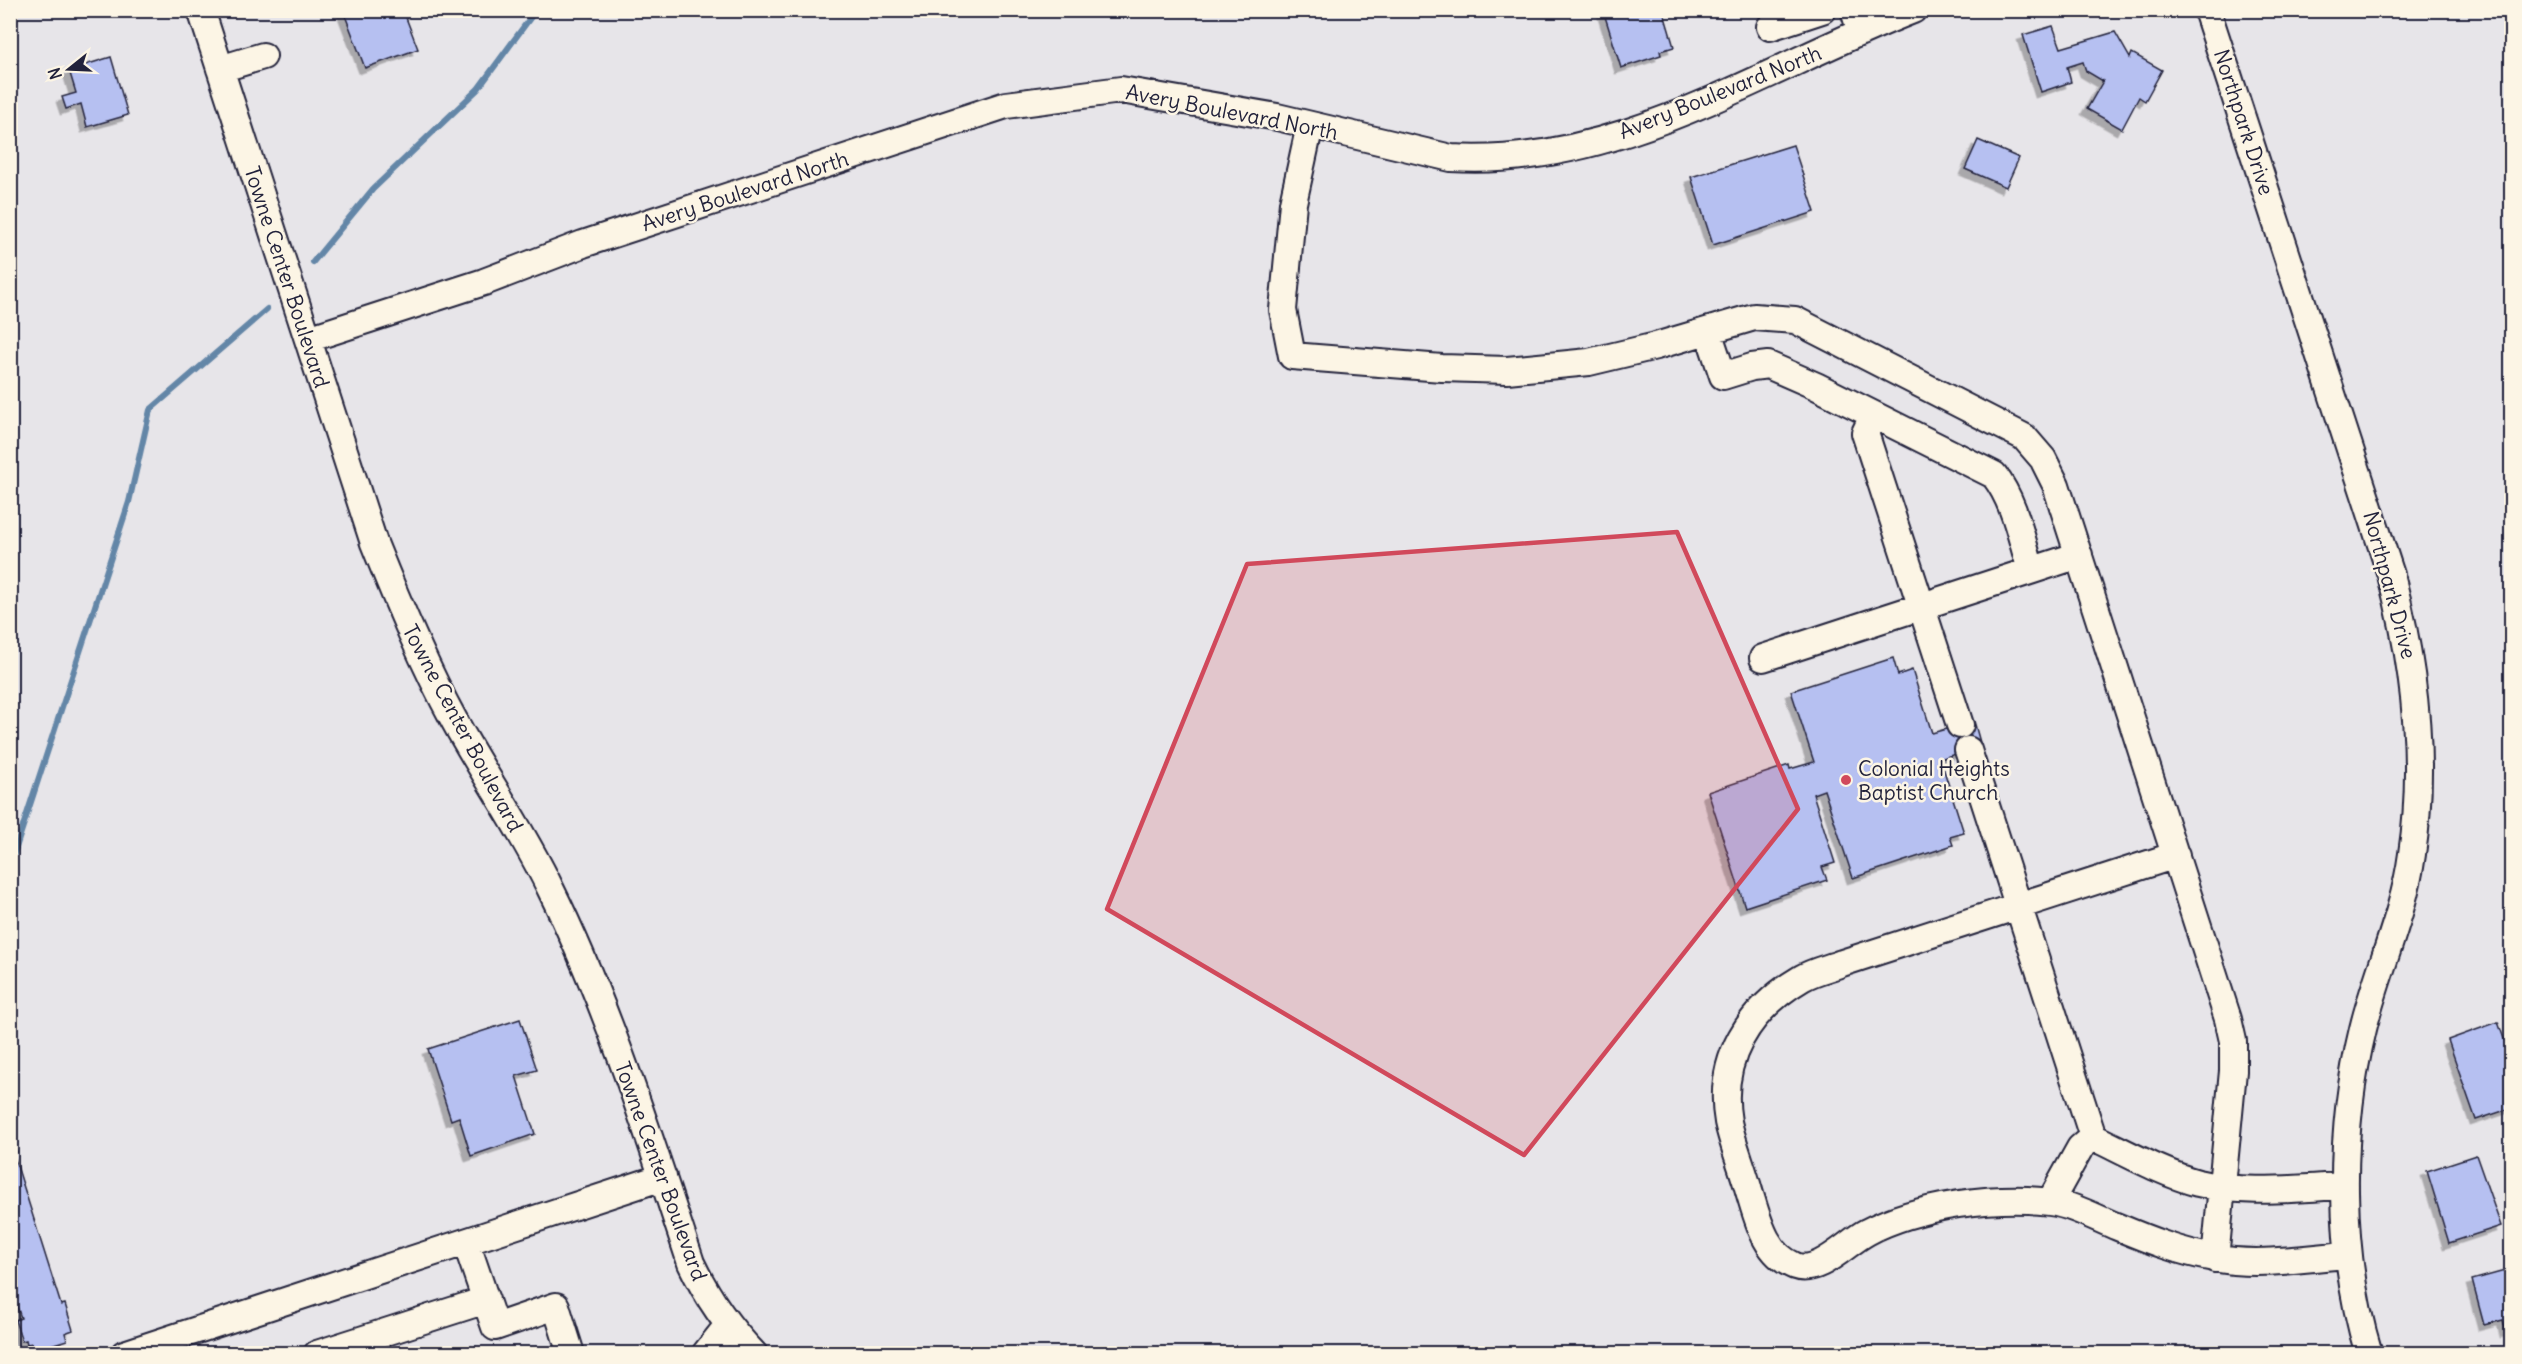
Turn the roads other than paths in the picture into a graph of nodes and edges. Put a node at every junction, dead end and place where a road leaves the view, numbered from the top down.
1 (201, 10) edge
2 (1822, 10) edge
3 (1914, 10) edge
4 (2207, 10) edge
5 (1858, 21) edge
6 (1770, 27) dead end
7 (263, 56) dead end
8 (220, 69) junction
9 (1310, 124) junction
10 (1708, 331) junction
11 (308, 339) junction
12 (1873, 416) junction
13 (2079, 555) junction
14 (2031, 570) junction
15 (1921, 606) junction
16 (1762, 658) dead end
17 (1960, 725) dead end
18 (1968, 750) dead end
19 (2176, 855) junction
20 (2018, 907) junction
21 (2093, 1137) junction
22 (663, 1177) junction
23 (2345, 1186) junction
24 (2223, 1187) junction
25 (2050, 1202) junction
26 (466, 1242) junction
27 (2349, 1255) junction
28 (2216, 1259) junction
29 (486, 1300) junction
30 (728, 1325) junction
31 (172, 1346) edge
32 (124, 1353) edge
33 (317, 1353) edge
34 (571, 1353) edge
35 (705, 1353) edge
36 (754, 1353) edge
37 (2369, 1353) edge

1 - 8 street, Towne Center Boulevard
2 - 6 street
3 - 5 street, Avery Boulevard North
4 - 23 street, Northpark Drive
5 - 9 street, Avery Boulevard North
7 - 8 street
8 - 11 street, Towne Center Boulevard
9 - 10 street
9 - 11 street, Avery Boulevard North
10 - 12 street
10 - 13 street
11 - 22 street, Towne Center Boulevard
12 - 14 street
12 - 15 street
13 - 14 street
13 - 19 street
14 - 15 street
15 - 16 street
15 - 17 street
18 - 20 street
19 - 20 street
19 - 24 street
20 - 21 street
20 - 25 street
21 - 24 street
21 - 25 street
22 - 26 street
22 - 30 street, Towne Center Boulevard
23 - 24 street
23 - 27 street, Northpark Drive
24 - 28 street
25 - 28 street
26 - 29 street
26 - 31 street
27 - 28 street
27 - 37 street, Northpark Drive
29 - 33 street
29 - 34 street
30 - 35 street
30 - 36 street, Towne Center Boulevard
31 - 32 street

